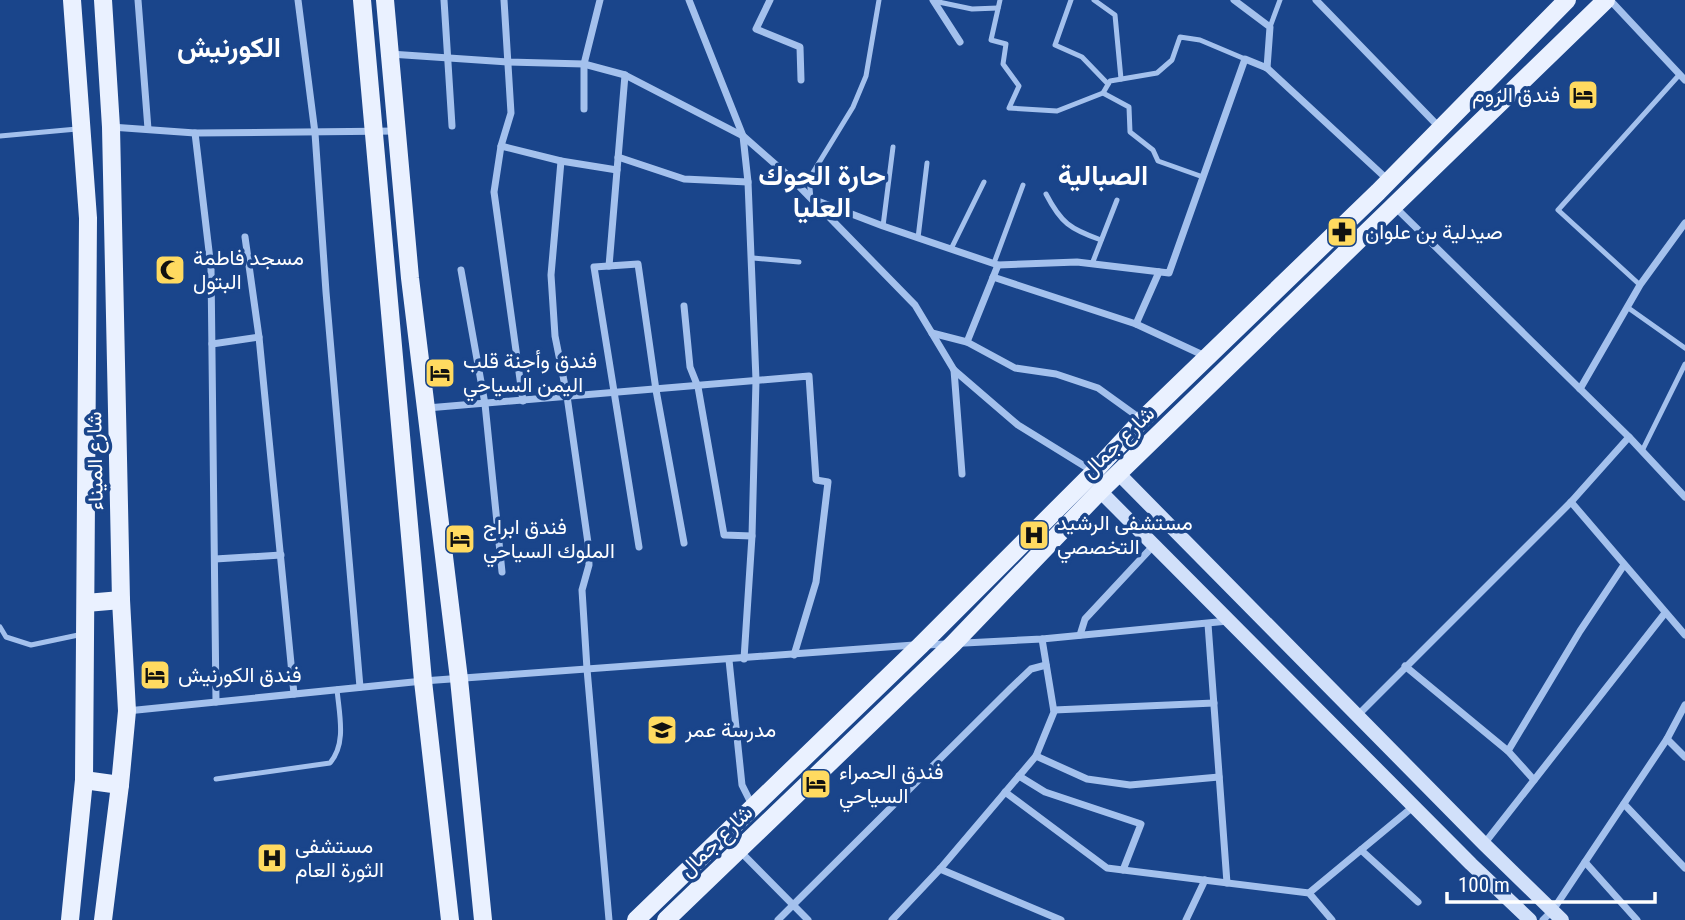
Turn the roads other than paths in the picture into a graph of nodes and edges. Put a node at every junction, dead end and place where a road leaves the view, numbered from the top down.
1 (72, 0) edge
2 (103, 0) edge
3 (138, 0) edge
4 (298, 0) edge
5 (362, 0) edge
6 (385, 0) edge
7 (444, 0) edge
8 (504, 0) edge
9 (600, 0) edge
10 (689, 0) edge
11 (770, 0) edge
12 (879, 0) edge
13 (1000, 0) edge
14 (1071, 0) edge
15 (1094, 0) edge
16 (1234, 0) edge
17 (1280, 0) edge
18 (1317, 0) edge
19 (1567, 0) edge
20 (1608, 0) edge
21 (933, 1) edge
22 (998, 8) junction
23 (1270, 27) junction
24 (960, 42) dead end
25 (390, 54) junction
26 (448, 58) junction
27 (1245, 59) junction
28 (508, 62) junction
29 (584, 64) junction
30 (1267, 68) junction
31 (625, 75) junction
32 (1682, 77) edge
33 (1121, 79) junction
34 (801, 80) dead end
35 (1108, 84) junction
36 (1103, 93) junction
37 (584, 109) dead end
38 (452, 126) dead end
39 (111, 127) junction
40 (80, 128) junction
41 (1440, 128) junction
42 (148, 130) junction
43 (374, 131) junction
44 (397, 131) junction
45 (195, 133) junction
46 (315, 133) junction
47 (0, 136) edge
48 (743, 136) junction
49 (501, 146) junction
50 (893, 147) dead end
51 (618, 157) junction
52 (561, 161) junction
53 (927, 163) dead end
54 (617, 170) junction
55 (1203, 177) junction
56 (748, 182) junction
57 (984, 182) dead end
58 (1023, 185) dead end
59 (1383, 186) junction
60 (1046, 194) dead end
61 (811, 198) junction
62 (1117, 200) dead end
63 (1394, 206) junction
64 (1685, 223) edge
65 (883, 226) junction
66 (245, 237) dead end
67 (918, 238) junction
68 (1101, 240) junction
69 (951, 249) junction
70 (753, 258) junction
71 (799, 262) dead end
72 (996, 264) junction
73 (1092, 264) junction
74 (609, 266) junction
75 (461, 270) dead end
76 (1159, 272) junction
77 (993, 278) junction
78 (1640, 285) junction
79 (684, 306) dead end
80 (1627, 307) junction
81 (1136, 324) junction
82 (932, 333) junction
83 (258, 337) junction
84 (967, 342) junction
85 (212, 344) junction
86 (1685, 348) edge
87 (1207, 357) junction
88 (1685, 364) edge
89 (954, 370) junction
90 (756, 380) junction
91 (698, 387) junction
92 (1580, 389) junction
93 (656, 390) junction
94 (613, 393) junction
95 (567, 396) junction
96 (523, 401) junction
97 (485, 404) junction
98 (426, 408) junction
99 (1142, 420) junction
100 (1629, 437) junction
101 (1642, 451) junction
102 (1094, 472) junction
103 (1118, 473) junction
104 (962, 474) dead end
105 (1100, 491) junction
106 (1685, 497) edge
107 (1571, 502) junction
108 (752, 536) junction
109 (684, 543) dead end
110 (1154, 545) junction
111 (639, 547) dead end
112 (281, 555) junction
113 (215, 559) junction
114 (1625, 565) junction
115 (502, 572) dead end
116 (121, 600) junction
117 (86, 603) junction
118 (1665, 613) junction
119 (1230, 620) junction
120 (1208, 624) junction
121 (0, 627) edge
122 (86, 633) junction
123 (1080, 635) junction
124 (1685, 635) edge
125 (3, 637) edge
126 (1042, 639) junction
127 (953, 644) junction
128 (922, 645) junction
129 (794, 655) junction
130 (744, 659) junction
131 (729, 660) junction
132 (1046, 665) junction
133 (1405, 666) junction
134 (587, 669) junction
135 (459, 679) junction
136 (423, 681) junction
137 (360, 687) junction
138 (337, 690) junction
139 (294, 694) junction
140 (216, 702) junction
141 (1213, 703) junction
142 (1685, 705) edge
143 (1054, 710) junction
144 (127, 711) junction
145 (1358, 715) junction
146 (1667, 739) junction
147 (1508, 751) junction
148 (1036, 756) junction
149 (1685, 757) edge
150 (1019, 776) junction
151 (1219, 777) junction
152 (216, 779) dead end
153 (84, 780) junction
154 (1534, 780) junction
155 (120, 785) junction
156 (1005, 792) junction
157 (1624, 804) junction
158 (1414, 806) junction
159 (754, 808) junction
160 (725, 836) junction
161 (1484, 845) junction
162 (739, 850) junction
163 (1361, 850) junction
164 (1585, 862) junction
165 (1685, 868) edge
166 (940, 869) junction
167 (1123, 870) junction
168 (1205, 880) junction
169 (1227, 883) junction
170 (1309, 893) junction
171 (1418, 902) dead end
172 (793, 905) junction
173 (1553, 917) edge
174 (70, 920) edge
175 (103, 920) edge
176 (450, 920) edge
177 (484, 920) edge
178 (609, 920) edge
179 (636, 920) edge
180 (666, 920) edge
181 (778, 920) edge
182 (808, 920) edge
183 (892, 920) edge
184 (1061, 920) edge
185 (1186, 920) edge
186 (1332, 920) edge
187 (1530, 920) edge
188 (1637, 920) edge

1 - 40 main road
2 - 39 main road, شارع الميناء
3 - 42 street
4 - 46 street
5 - 43 main road
6 - 25 main road
7 - 26 street
8 - 28 street
9 - 29 street
10 - 48 street
11 - 34 street
12 - 61 lane
13 - 22 lane
14 - 35 lane
15 - 33 lane
16 - 23 street
17 - 23 lane
18 - 41 street
19 - 41 main road, شارع جمال
20 - 32 street
20 - 63 main road, شارع جمال
21 - 22 lane
21 - 24 street
22 - 36 lane
23 - 30 street
25 - 26 street
25 - 44 main road
26 - 28 street
26 - 38 street
27 - 30 street
27 - 33 lane
27 - 55 street
28 - 29 street
28 - 49 street
29 - 31 street
29 - 37 street
30 - 59 street
31 - 48 street
31 - 51 street
32 - 78 lane
33 - 35 lane
35 - 36 lane
36 - 55 lane
39 - 40 main road
39 - 42 street
39 - 116 main road, شارع الميناء
40 - 47 lane
40 - 117 main road
41 - 59 main road, شارع جمال
42 - 45 street
43 - 44 street
43 - 46 street
43 - 136 main road
44 - 98 main road
45 - 46 street
45 - 85 street
46 - 137 street
48 - 56 street
48 - 61 street
49 - 52 street
49 - 96 street
50 - 65 lane
51 - 54 street
51 - 56 street
52 - 54 street
52 - 95 street
53 - 67 lane
54 - 74 street
55 - 76 street
56 - 70 street
57 - 69 lane
58 - 72 lane
59 - 63 main road
59 - 87 main road, شارع جمال
60 - 68 lane
61 - 65 street
61 - 82 street
62 - 68 lane
63 - 92 street
63 - 103 main road, شارع جمال
64 - 78 street
65 - 67 street
66 - 83 street
67 - 69 street
68 - 73 lane
69 - 72 street
70 - 71 lane
70 - 90 street
72 - 73 street
72 - 77 street
73 - 76 street
74 - 93 street
74 - 94 street
75 - 97 street
76 - 81 street
77 - 81 street
77 - 84 street
78 - 80 street
79 - 91 street
80 - 86 lane
80 - 92 street
81 - 87 street
82 - 84 street
82 - 89 street
83 - 85 street
83 - 112 street
84 - 99 street
85 - 113 street
87 - 99 main road, شارع جمال
88 - 101 lane
89 - 102 street
89 - 104 street
90 - 91 street
90 - 108 street
90 - 129 street
91 - 93 street
91 - 108 street
92 - 100 street
93 - 94 street
93 - 109 street
94 - 95 street
94 - 111 street
95 - 96 street
95 - 134 street
96 - 97 street
97 - 98 street
97 - 115 street
98 - 135 main road
99 - 102 main road, شارع جمال
100 - 101 street
100 - 107 street
101 - 106 street
102 - 128 main road, شارع جمال
103 - 105 main road, شارع جمال
103 - 145 street
105 - 110 street
105 - 127 main road, شارع جمال
107 - 114 street
107 - 133 street
108 - 130 street
110 - 119 street
110 - 123 street
112 - 113 street
112 - 139 street
113 - 140 street
114 - 118 street
114 - 147 street
116 - 117 main road
116 - 144 main road, شارع الميناء
117 - 122 main road
118 - 124 street
118 - 154 street
119 - 120 street
119 - 158 street
120 - 123 street
120 - 141 street
121 - 125 lane
122 - 125 lane
122 - 153 main road
123 - 126 street
126 - 127 street
126 - 132 street
127 - 128 street
127 - 162 main road, شارع جمال
128 - 129 street
128 - 159 main road, شارع جمال
129 - 130 street
130 - 131 street
131 - 134 street
131 - 159 street
132 - 143 street
132 - 172 street
133 - 145 street
133 - 147 street
134 - 135 street
134 - 178 street
135 - 136 street
135 - 177 main road
136 - 137 street
136 - 176 main road
137 - 138 street
138 - 139 street
138 - 152 lane
139 - 140 street
140 - 144 street
141 - 143 street
141 - 151 street
142 - 146 street
143 - 148 street
144 - 155 main road, شارع الميناء
145 - 161 street
146 - 149 street
146 - 157 street
147 - 154 street
148 - 150 street
148 - 151 street
150 - 156 street
150 - 167 street
151 - 169 street
153 - 155 main road
153 - 174 main road
154 - 161 street
155 - 175 main road, شارع الميناء
156 - 166 street
156 - 167 street
157 - 164 street
157 - 165 street
158 - 163 street
158 - 187 street
159 - 160 main road, شارع جمال
160 - 162 street
160 - 179 main road, شارع جمال
161 - 173 street
162 - 172 street
162 - 180 main road, شارع جمال
163 - 170 street
163 - 171 street
164 - 173 street
164 - 188 street
166 - 183 street
166 - 184 street
167 - 168 street
168 - 169 street
168 - 185 street
169 - 170 street
170 - 186 street
172 - 181 street
172 - 182 street

